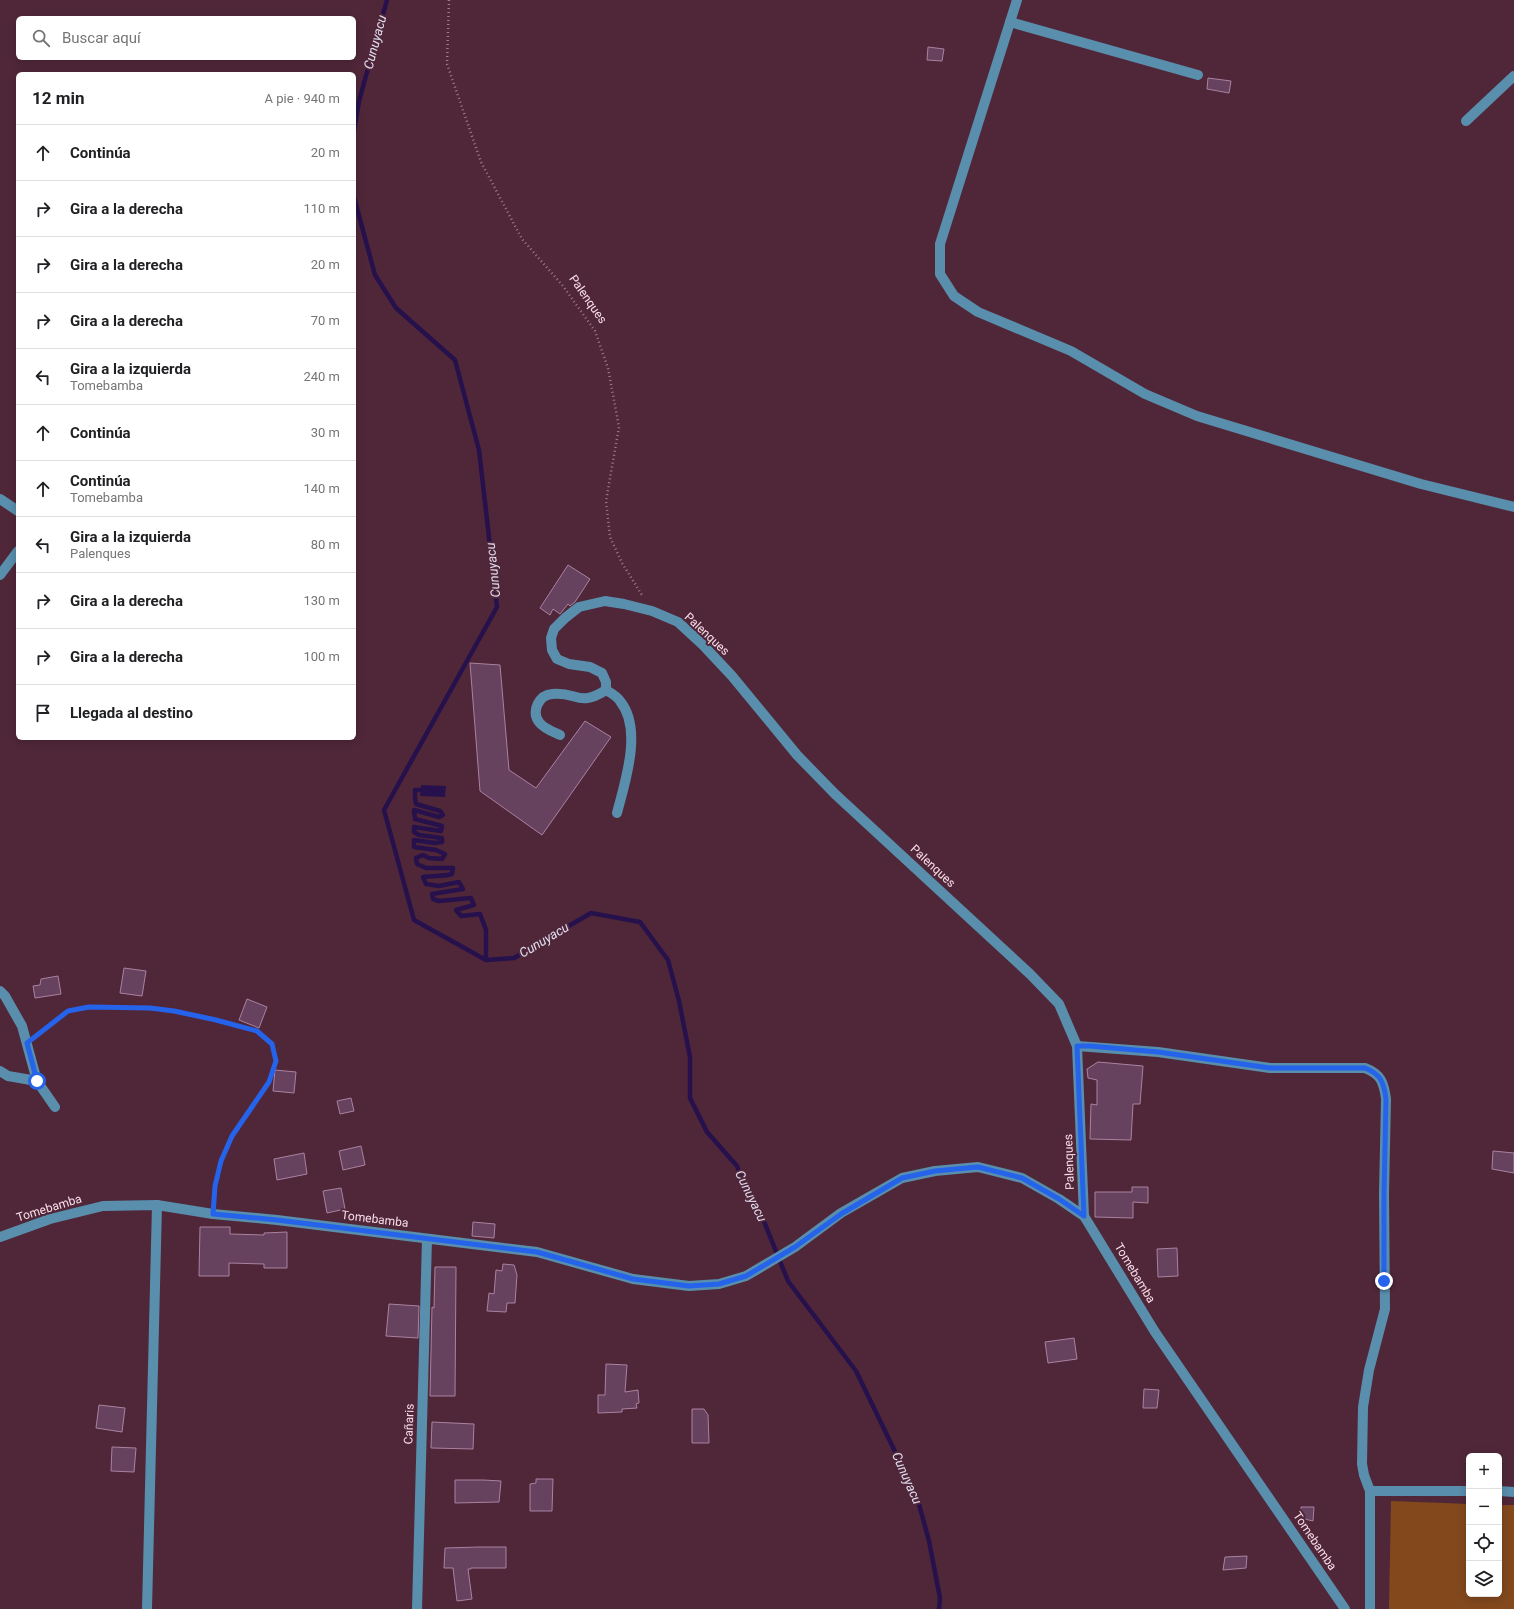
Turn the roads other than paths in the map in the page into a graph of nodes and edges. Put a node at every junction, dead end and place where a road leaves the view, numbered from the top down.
1 (1017, 0) edge
2 (1010, 22) junction
3 (1198, 75) dead end
4 (1514, 76) edge
5 (1466, 121) dead end
6 (0, 499) edge
7 (1514, 507) edge
8 (16, 510) edge
9 (16, 554) edge
10 (0, 575) edge
11 (606, 690) junction
12 (560, 735) dead end
13 (617, 813) dead end
14 (0, 991) edge
15 (1077, 1046) junction
16 (0, 1071) edge
17 (37, 1081) junction
18 (55, 1106) dead end
19 (156, 1205) junction
20 (1084, 1216) junction
21 (0, 1237) edge
22 (427, 1239) junction
23 (1370, 1491) junction
24 (1466, 1491) edge
25 (1502, 1492) edge
26 (1514, 1492) edge
27 (146, 1609) edge
28 (417, 1609) edge
29 (1345, 1609) edge
30 (1370, 1609) edge

1 - 2 street
2 - 3 street
2 - 7 street
4 - 5 street
6 - 8 street
9 - 10 street
11 - 12 street
11 - 13 street
11 - 15 street, Palenques
14 - 17 street
15 - 20 street, Palenques
15 - 23 street
16 - 17 street
17 - 18 street
19 - 21 street, Tomebamba
19 - 22 street, Tomebamba
19 - 27 street
20 - 22 street, Tomebamba
20 - 29 street, Tomebamba
22 - 28 street, Cañaris
23 - 24 street
23 - 30 street
25 - 26 street

